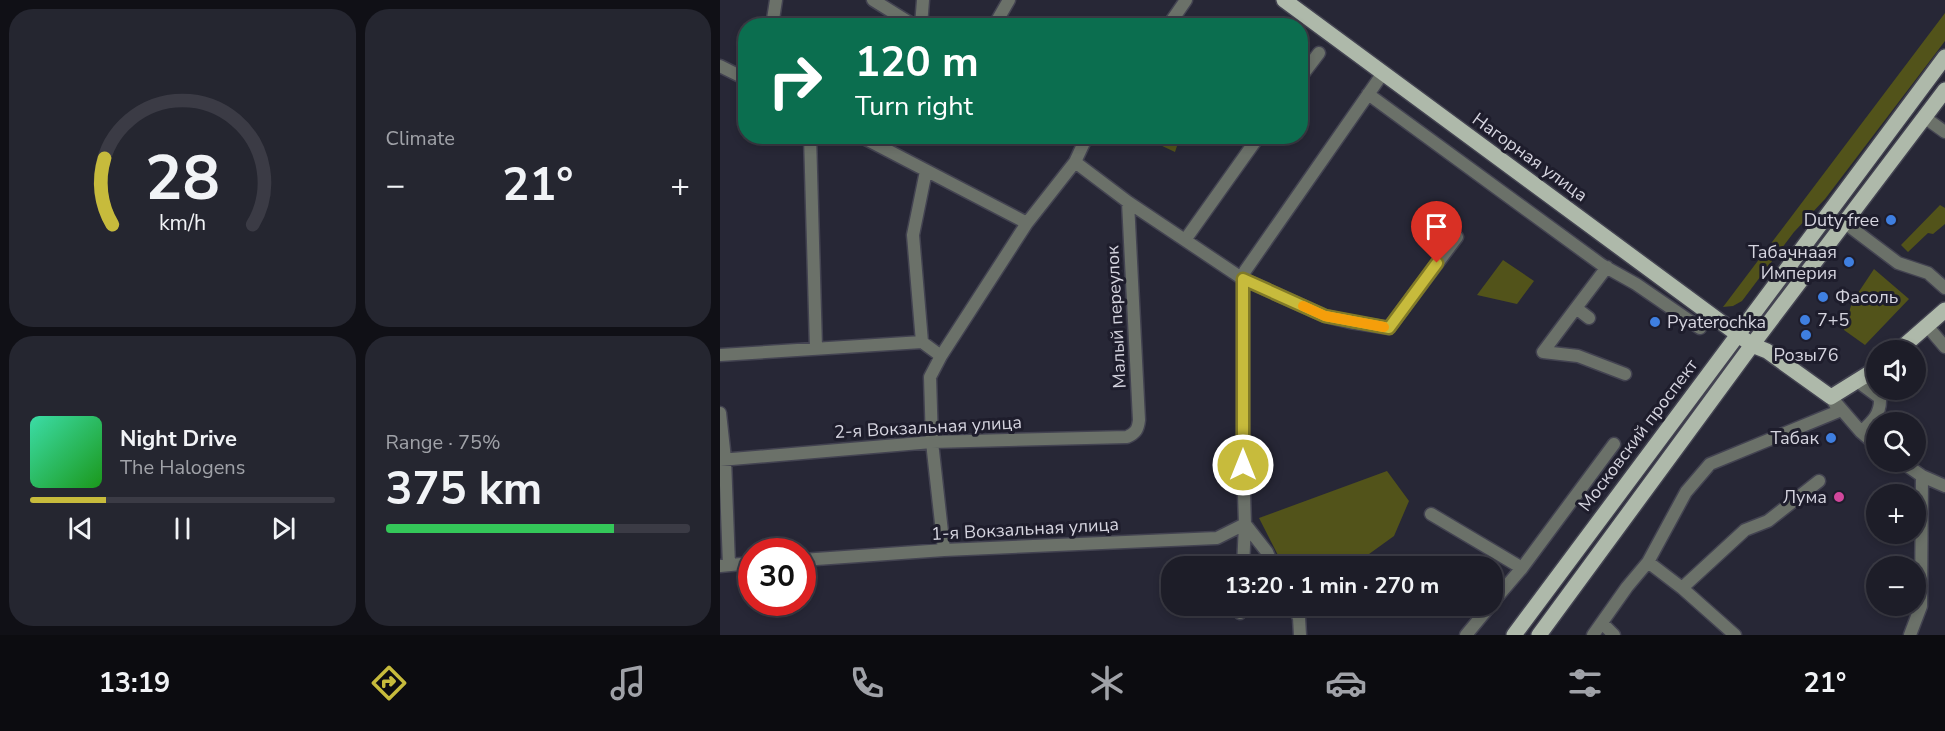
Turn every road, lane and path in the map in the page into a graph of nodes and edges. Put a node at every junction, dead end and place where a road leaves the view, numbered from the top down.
1 (776, 0) edge
2 (873, 0) edge
3 (923, 0) edge
4 (1009, 0) edge
5 (1186, 0) edge
6 (1284, 0) edge
7 (773, 18) edge
8 (902, 18) edge
9 (922, 18) edge
10 (999, 18) edge
11 (1174, 18) edge
12 (1319, 53) dead end
13 (1945, 57) edge
14 (720, 66) edge
15 (1308, 67) edge
16 (1383, 73) junction
17 (738, 75) edge
18 (1945, 90) edge
19 (1368, 94) junction
20 (1924, 117) junction
21 (1945, 132) edge
22 (810, 144) edge
23 (875, 144) edge
24 (1082, 144) edge
25 (1253, 144) edge
26 (1075, 162) junction
27 (926, 171) junction
28 (1128, 202) junction
29 (1028, 223) junction
30 (1845, 223) junction
31 (1457, 237) dead end
32 (1185, 240) junction
33 (1607, 267) junction
34 (1647, 268) junction
35 (1243, 279) junction
36 (1636, 284) junction
37 (1945, 288) edge
38 (1576, 308) junction
39 (1945, 310) edge
40 (1589, 318) dead end
41 (1928, 327) junction
42 (1700, 328) dead end
43 (1737, 334) junction
44 (1912, 340) edge
45 (922, 342) junction
46 (1752, 345) junction
47 (1945, 347) edge
48 (816, 348) junction
49 (720, 355) edge
50 (941, 356) junction
51 (1625, 374) dead end
52 (1866, 375) edge
53 (1857, 381) junction
54 (1831, 397) junction
55 (720, 413) edge
56 (1137, 431) joint
57 (1861, 432) junction
58 (1866, 436) edge
59 (932, 442) junction
60 (1614, 444) dead end
61 (722, 460) edge
62 (1916, 472) edge
63 (1922, 476) junction
64 (1819, 482) dead end
65 (1945, 486) edge
66 (1431, 514) dead end
67 (1245, 524) junction
68 (944, 550) junction
69 (1244, 556) edge
70 (1269, 556) edge
71 (816, 559) edge
72 (1648, 562) junction
73 (724, 565) edge
74 (1522, 568) junction
75 (1682, 588) junction
76 (1503, 591) edge
77 (1298, 616) edge
78 (1482, 616) edge
79 (1602, 623) junction
80 (1300, 635) edge
81 (1466, 635) edge
82 (1514, 635) edge
83 (1539, 635) edge
84 (1593, 635) edge
85 (1614, 635) edge
86 (1735, 635) edge
87 (1910, 635) edge

1 - 7 street
2 - 8 street
3 - 9 street
4 - 10 street
5 - 11 street
6 - 16 main road, Нагорная улица
12 - 15 street
13 - 43 main road, Московский проспект
14 - 17 street
16 - 19 street
16 - 34 main road, Нагорная улица
18 - 20 main road
19 - 33 street
19 - 35 street
20 - 21 street
20 - 30 main road
22 - 48 street
23 - 27 street
24 - 26 street
25 - 32 street
26 - 28 street
26 - 29 street
27 - 29 street
27 - 45 street
28 - 32 street
28 - 56 street, Малый переулок
29 - 50 street
30 - 37 street
30 - 46 main road
31 - 35 street
32 - 35 street
33 - 36 street
33 - 38 street
34 - 36 street
34 - 43 main road, Нагорная улица
35 - 67 street
36 - 42 street
38 - 40 street
38 - 51 street
39 - 41 main road
41 - 44 main road
41 - 47 street
43 - 46 main road, Нагорная улица
43 - 82 main road, Московский проспект
45 - 48 street
45 - 50 street
46 - 54 main road, Нагорная улица
46 - 83 main road
48 - 49 street
50 - 59 street
52 - 53 main road
53 - 54 main road
53 - 57 street
54 - 57 street
54 - 72 street
55 - 61 street
56 - 59 street, 2-я Вокзальная улица
57 - 58 street
59 - 61 street, 2-я Вокзальная улица
59 - 68 street
60 - 74 street
61 - 73 street
62 - 63 street
63 - 65 street
63 - 87 street
64 - 75 street
66 - 74 street
67 - 68 street, 1-я Вокзальная улица
67 - 69 street
67 - 70 street
68 - 71 street, 1-я Вокзальная улица
72 - 75 street
72 - 79 street
74 - 76 street
75 - 86 street
77 - 80 street
78 - 81 street
79 - 84 street
79 - 85 street

